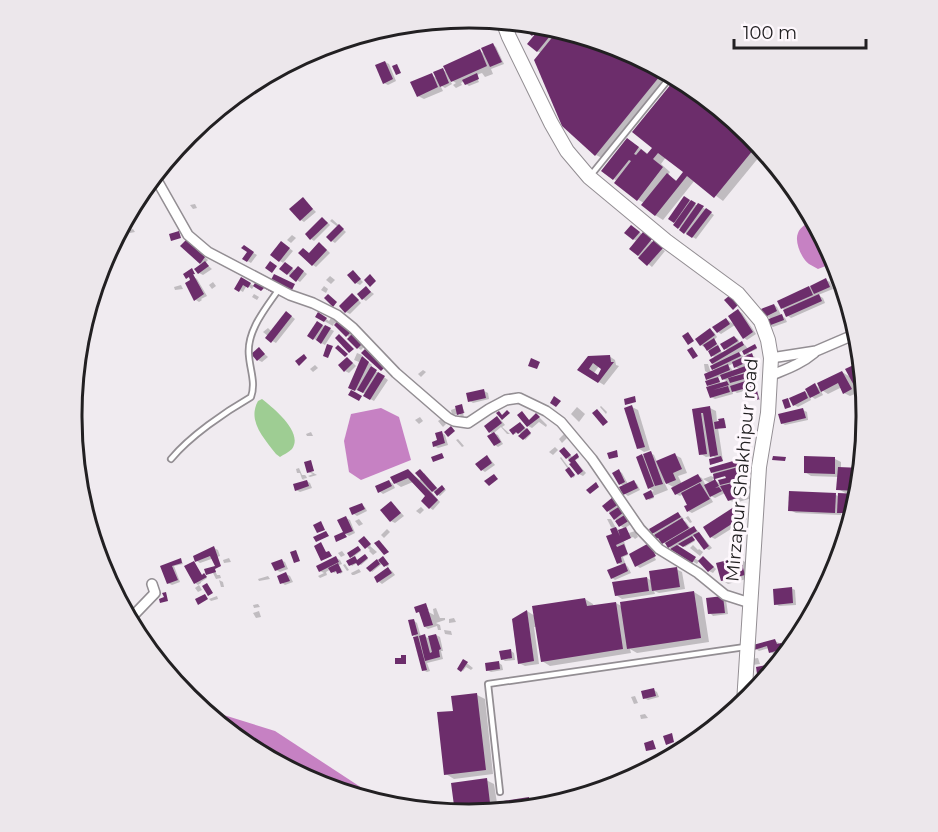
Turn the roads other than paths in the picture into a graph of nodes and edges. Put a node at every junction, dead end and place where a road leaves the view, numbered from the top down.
1 (507, 30) edge
2 (666, 82) edge
3 (589, 177) junction
4 (159, 184) edge
5 (279, 289) junction
6 (848, 337) edge
7 (816, 351) junction
8 (771, 358) junction
9 (770, 376) junction
10 (171, 459) dead end
11 (153, 584) dead end
12 (750, 603) junction
13 (135, 613) edge
14 (747, 646) junction
15 (745, 688) edge
16 (500, 792) dead end

1 - 3 main road, Mirzapur Shakhipur road
2 - 3 lane
3 - 8 main road, Mirzapur Shakhipur road
4 - 5 street
5 - 10 lane
5 - 12 street
6 - 7 street
7 - 8 street
7 - 9 street
8 - 9 main road, Mirzapur Shakhipur road
9 - 12 main road, Mirzapur Shakhipur road
11 - 13 street
12 - 14 main road, Mirzapur Shakhipur road
14 - 15 main road, Mirzapur Shakhipur road
14 - 16 lane

